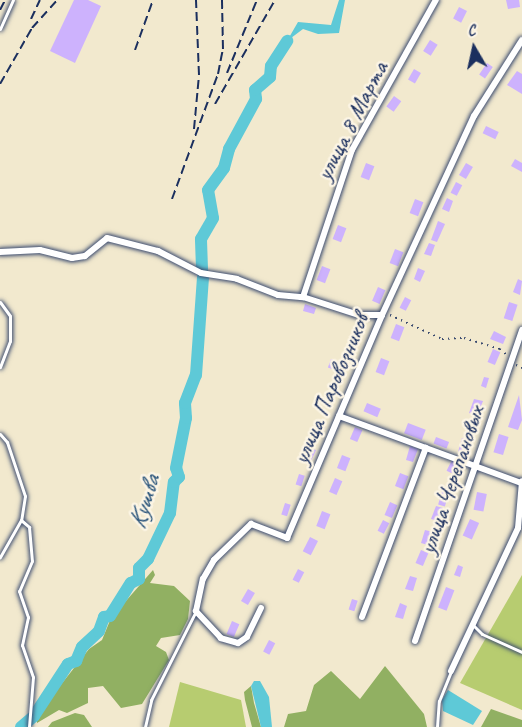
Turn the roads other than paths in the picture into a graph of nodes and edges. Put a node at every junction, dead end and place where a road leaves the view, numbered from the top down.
1 (13, 0) edge
2 (436, 0) edge
3 (0, 29) edge
4 (522, 40) edge
5 (0, 252) edge
6 (303, 297) junction
7 (0, 302) edge
8 (383, 313) junction
9 (522, 330) edge
10 (0, 367) edge
11 (339, 416) junction
12 (0, 434) edge
13 (426, 448) junction
14 (478, 467) junction
15 (522, 482) edge
16 (21, 520) junction
17 (519, 535) edge
18 (0, 557) edge
19 (261, 608) dead end
20 (196, 611) junction
21 (362, 617) dead end
22 (473, 624) junction
23 (415, 641) dead end
24 (522, 652) edge
25 (451, 671) joint
26 (29, 726) edge
27 (145, 727) edge
28 (437, 727) edge

1 - 3 lane
2 - 6 street, улица 8 Марта
4 - 8 street, улица Паровозников
5 - 6 street
6 - 8 street
7 - 10 lane
8 - 11 street, улица Паровозников
9 - 14 street, улица Черепановых
11 - 13 street
11 - 20 street, улица Паровозников
12 - 16 lane
13 - 14 street
13 - 21 street
14 - 15 street
14 - 23 street, улица Черепановых
15 - 17 street
16 - 18 lane
16 - 26 lane
17 - 22 street
19 - 20 street
20 - 27 lane
22 - 24 lane
22 - 25 street
25 - 28 lane

